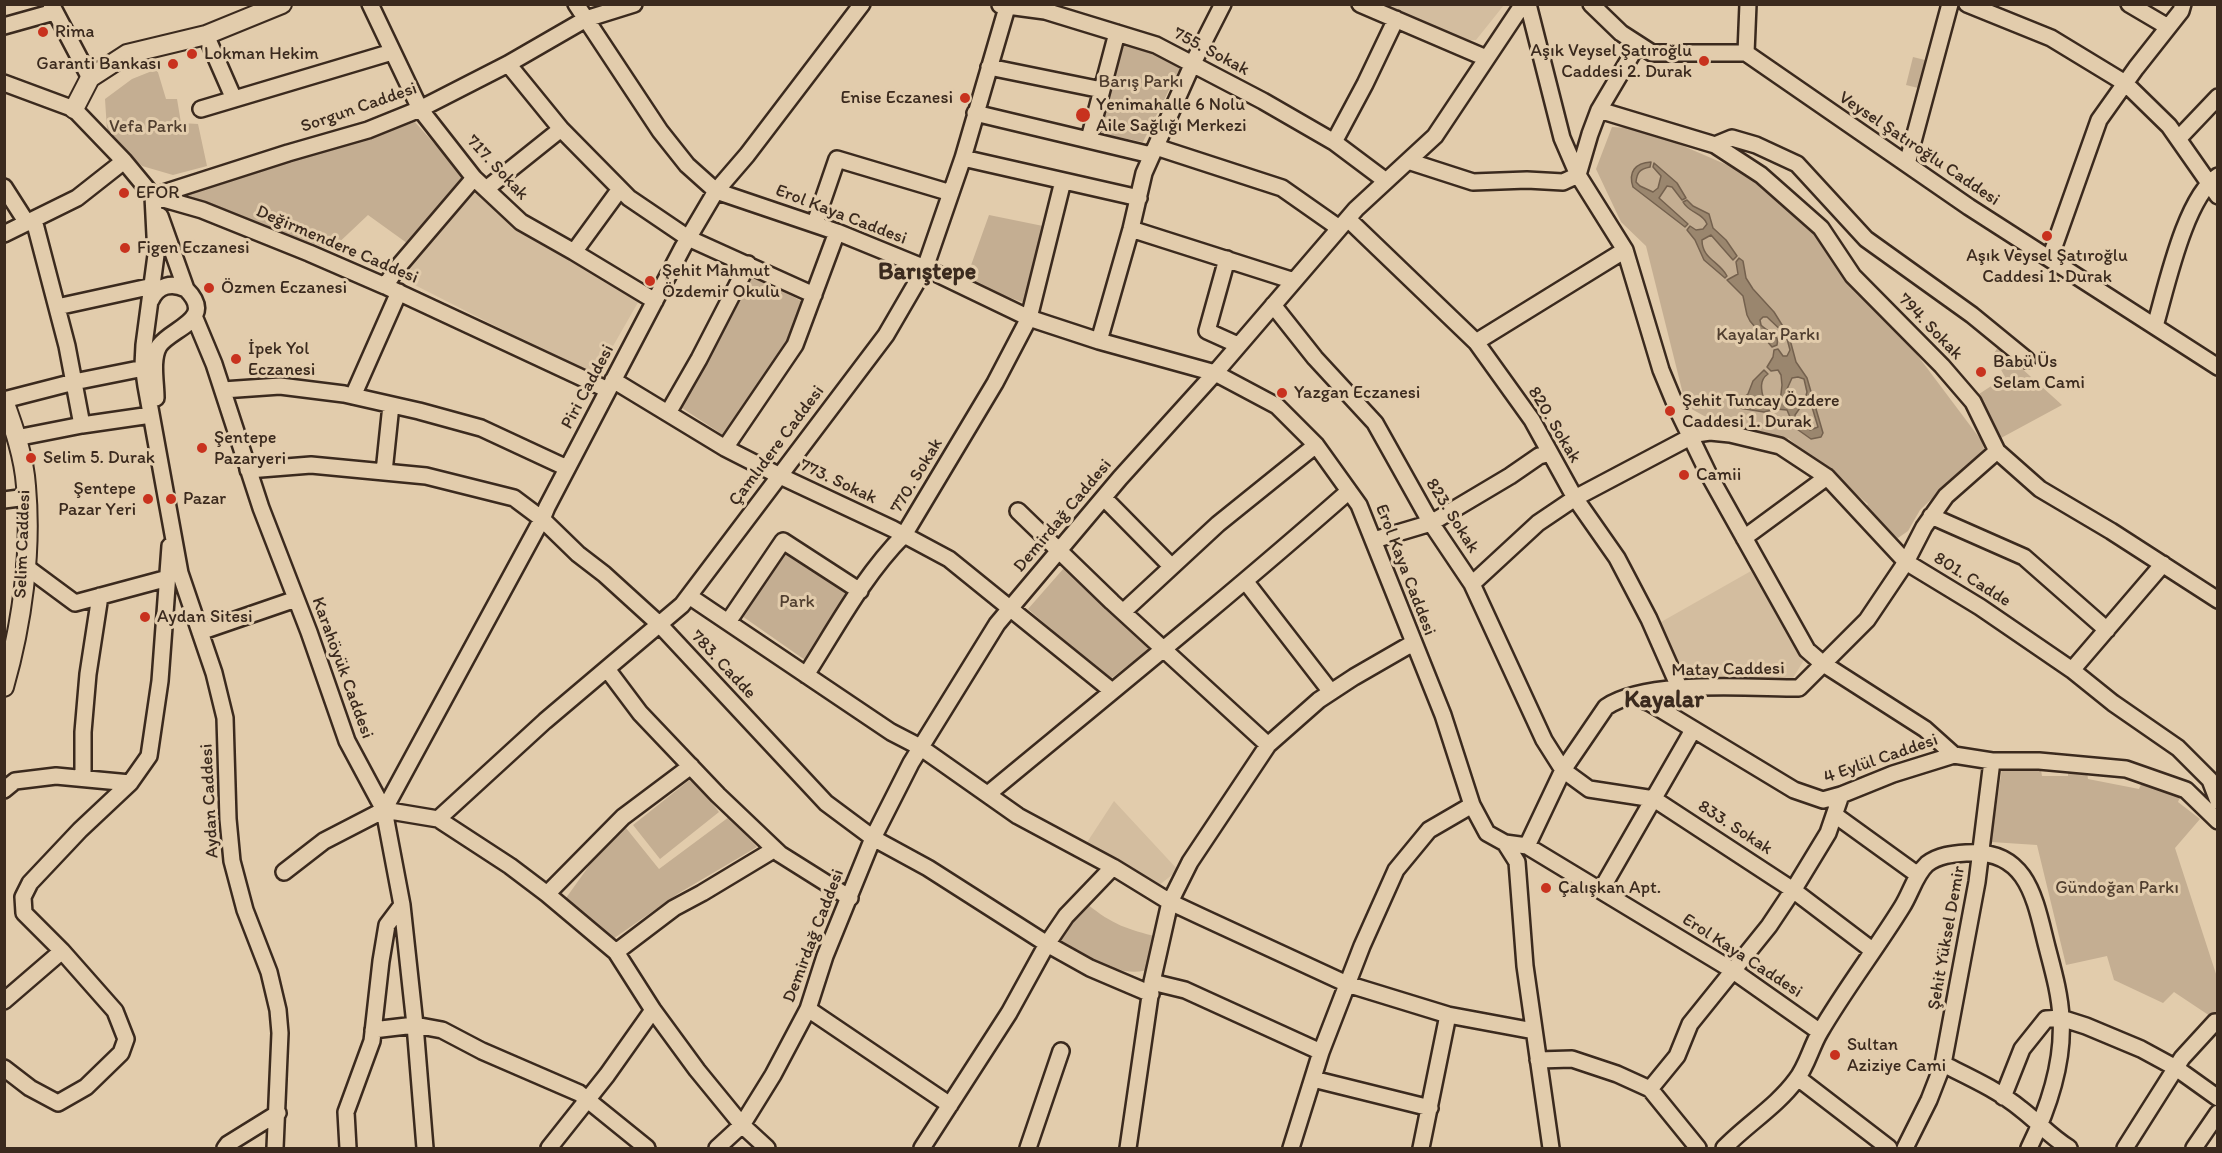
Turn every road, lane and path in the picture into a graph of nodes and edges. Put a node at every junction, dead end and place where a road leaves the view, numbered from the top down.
1 (282, 4) edge
2 (370, 4) edge
3 (576, 4) edge
4 (634, 4) edge
5 (862, 4) edge
6 (1222, 4) edge
7 (1360, 4) edge
8 (1523, 4) edge
9 (1528, 4) edge
10 (1591, 4) edge
11 (1749, 4) edge
12 (1950, 4) edge
13 (1966, 4) edge
14 (2129, 4) edge
15 (2183, 4) edge
16 (1005, 5) edge
17 (54, 7) edge
18 (1990, 9) edge
19 (586, 20) junction
20 (1396, 20) junction
21 (4, 26) edge
22 (2168, 27) junction
23 (1117, 33) junction
24 (206, 34) junction
25 (1638, 44) junction
26 (392, 52) junction
27 (1746, 53) junction
28 (1486, 58) junction
29 (1193, 63) junction
30 (508, 64) junction
31 (988, 67) junction
32 (90, 78) junction
33 (4, 83) edge
34 (2125, 83) junction
35 (1102, 90) junction
36 (2217, 97) edge
37 (234, 99) junction
38 (74, 109) junction
39 (201, 109) dead end
40 (420, 109) junction
41 (1599, 110) junction
42 (975, 113) junction
43 (561, 129) junction
44 (1089, 139) junction
45 (2178, 139) junction
46 (1334, 142) junction
47 (1715, 145) junction
48 (1154, 151) junction
49 (963, 158) junction
50 (124, 161) junction
51 (1408, 161) junction
52 (1907, 164) junction
53 (1578, 175) junction
54 (474, 178) junction
55 (2212, 179) edge
56 (1063, 181) junction
57 (1386, 181) junction
58 (4, 187) edge
59 (486, 189) junction
60 (620, 189) junction
61 (716, 191) junction
62 (951, 193) junction
63 (153, 196) junction
64 (2217, 196) edge
65 (1139, 198) junction
66 (30, 221) junction
67 (815, 223) junction
68 (1343, 223) junction
69 (1131, 229) junction
70 (837, 232) junction
71 (4, 234) edge
72 (688, 238) junction
73 (1625, 250) junction
74 (574, 252) junction
75 (2050, 258) junction
76 (1227, 259) junction
77 (748, 264) junction
78 (925, 268) junction
79 (1294, 280) junction
80 (186, 289) junction
81 (392, 289) junction
82 (814, 295) junction
83 (151, 299) junction
84 (655, 301) junction
85 (1273, 305) junction
86 (57, 307) junction
87 (194, 316) junction
88 (1029, 318) junction
89 (2155, 326) junction
90 (177, 331) junction
91 (1099, 341) junction
92 (1476, 342) junction
93 (1238, 345) junction
94 (2027, 360) dead end
95 (2217, 367) edge
96 (144, 368) junction
97 (1215, 373) junction
98 (74, 382) junction
99 (611, 385) junction
100 (223, 390) junction
101 (353, 396) junction
102 (4, 401) edge
103 (391, 405) junction
104 (668, 413) junction
105 (151, 415) junction
106 (82, 425) junction
107 (16, 438) junction
108 (1689, 438) junction
109 (1316, 445) junction
110 (725, 448) junction
111 (1997, 451) junction
112 (158, 452) junction
113 (1550, 453) junction
114 (567, 468) junction
115 (248, 470) junction
116 (384, 472) junction
117 (780, 477) junction
118 (1827, 477) junction
119 (1349, 491) junction
120 (27, 497) junction
121 (1104, 498) junction
122 (1575, 498) junction
123 (4, 500) edge
124 (1018, 511) dead end
125 (1931, 516) junction
126 (542, 519) junction
127 (1431, 523) junction
128 (171, 528) junction
129 (904, 535) junction
130 (1744, 538) junction
131 (1374, 540) junction
132 (1058, 551) junction
133 (1906, 562) junction
134 (2163, 564) junction
135 (25, 566) junction
136 (1171, 566) junction
137 (168, 578) junction
138 (1246, 582) junction
139 (1472, 584) junction
140 (860, 591) junction
141 (100, 596) junction
142 (689, 596) junction
143 (296, 599) junction
144 (2217, 600) edge
145 (1009, 609) junction
146 (1124, 612) junction
147 (728, 622) junction
148 (659, 624) junction
149 (2107, 630) junction
150 (200, 632) junction
151 (1413, 643) junction
152 (1165, 649) junction
153 (1822, 663) junction
154 (607, 669) junction
155 (2072, 670) junction
156 (806, 675) junction
157 (5, 683) edge
158 (1678, 687) junction
159 (1112, 691) junction
160 (1331, 692) junction
161 (1633, 696) junction
162 (1693, 730) junction
163 (1268, 745) junction
164 (921, 747) junction
165 (1954, 755) junction
166 (1992, 761) junction
167 (691, 766) junction
168 (1563, 770) junction
169 (83, 777) junction
170 (130, 783) junction
171 (4, 790) edge
172 (988, 794) junction
173 (1841, 795) junction
174 (1654, 799) junction
175 (2217, 801) edge
176 (1472, 805) junction
177 (384, 810) junction
178 (1834, 815) junction
179 (438, 819) junction
180 (2217, 821) edge
181 (873, 838) junction
182 (1505, 843) junction
183 (1527, 846) junction
184 (775, 849) junction
185 (1982, 852) junction
186 (1113, 867) junction
187 (284, 872) dead end
188 (1918, 875) junction
189 (1601, 890) junction
190 (1793, 890) junction
191 (547, 894) junction
192 (850, 898) junction
193 (1170, 902) junction
194 (402, 905) junction
195 (1047, 944) junction
196 (1872, 950) junction
197 (62, 951) junction
198 (616, 952) junction
199 (1732, 970) junction
200 (1347, 984) junction
201 (1151, 988) junction
202 (4, 1001) edge
203 (808, 1009) junction
204 (653, 1010) junction
205 (1448, 1015) junction
206 (2061, 1018) junction
207 (2217, 1022) edge
208 (415, 1025) junction
209 (374, 1030) junction
210 (1534, 1031) junction
211 (1820, 1032) junction
212 (1061, 1051) dead end
213 (1321, 1052) junction
214 (1538, 1060) junction
215 (1943, 1064) junction
216 (4, 1068) edge
217 (2176, 1068) junction
218 (1798, 1078) junction
219 (1313, 1079) junction
220 (1650, 1089) junction
221 (2003, 1097) junction
222 (2217, 1098) edge
223 (586, 1099) junction
224 (950, 1105) junction
225 (1430, 1108) junction
226 (278, 1113) junction
227 (2217, 1113) edge
228 (742, 1125) junction
229 (2040, 1126) junction
230 (629, 1143) edge
231 (225, 1149) edge
232 (276, 1149) edge
233 (348, 1149) edge
234 (425, 1149) edge
235 (549, 1149) edge
236 (647, 1149) edge
237 (717, 1149) edge
238 (766, 1149) edge
239 (922, 1149) edge
240 (1028, 1149) edge
241 (1128, 1149) edge
242 (1291, 1149) edge
243 (1420, 1149) edge
244 (1551, 1149) edge
245 (1698, 1149) edge
246 (1724, 1149) edge
247 (1889, 1149) edge
248 (1905, 1149) edge
249 (2029, 1149) edge
250 (2069, 1149) edge
251 (2125, 1149) edge
252 (2194, 1149) edge

1 - 24 main road
2 - 26 street, 717. Sokak
3 - 19 street
4 - 19 street, Sorgun Caddesi
5 - 61 street, Piri Caddesi
6 - 29 street
7 - 20 street
8 - 28 street, Demirdağ Caddesi
9 - 53 street
10 - 25 street
11 - 27 street
12 - 52 street
13 - 18 street
14 - 22 street
15 - 22 street
16 - 23 street, 755. Sokak
16 - 31 street, Çamlıdere Caddesi
17 - 21 street
17 - 32 street
18 - 34 street
19 - 30 street, Sorgun Caddesi
19 - 61 street
20 - 28 street
20 - 46 street
22 - 34 street
23 - 29 street, 755. Sokak
23 - 35 street
24 - 32 main road
24 - 37 street
25 - 27 street
25 - 41 street
26 - 37 street
26 - 40 street, 717. Sokak
27 - 52 street, Veysel Şatıroğlu Caddesi
28 - 51 street, Demirdağ Caddesi
29 - 46 street, 755. Sokak
29 - 48 street
30 - 40 street, Sorgun Caddesi
30 - 43 street
31 - 35 street
31 - 42 street, Çamlıdere Caddesi
32 - 38 main road
33 - 38 street
34 - 45 street
34 - 75 street
35 - 44 street
36 - 45 street
37 - 39 street
38 - 50 street
40 - 54 street, 717. Sokak
40 - 63 street, Sorgun Caddesi
41 - 47 street, 794. Sokak
41 - 53 street
42 - 44 street, 820. Sokak
42 - 49 street, Çamlıdere Caddesi
43 - 59 street
43 - 60 street
44 - 48 street, 820. Sokak
45 - 55 street
46 - 57 street, 755. Sokak
47 - 94 street
47 - 111 street, 794. Sokak
48 - 65 street
48 - 68 street, 820. Sokak
49 - 56 street
49 - 62 street, Çamlıdere Caddesi
50 - 63 street
50 - 66 street
51 - 53 street
51 - 57 street, Demirdağ Caddesi
52 - 75 street, Veysel Şatıroğlu Caddesi
53 - 73 street
54 - 59 street, 717. Sokak
54 - 81 street
55 - 64 street
55 - 89 street
56 - 65 street
56 - 88 street, 770. Sokak
57 - 68 street, Demirdağ Caddesi
58 - 66 street
59 - 74 street, 717. Sokak
60 - 72 street
60 - 74 street
61 - 67 street, Erol Kaya Caddesi
61 - 72 street, Piri Caddesi
62 - 67 street
62 - 78 street, Çamlıdere Caddesi
63 - 80 street
63 - 81 street, Değirmendere Caddesi
63 - 83 street
65 - 69 street
66 - 71 street
66 - 86 street
67 - 70 street, Erol Kaya Caddesi
68 - 79 street, Demirdağ Caddesi
68 - 92 street, 820. Sokak
69 - 76 street
69 - 91 street
70 - 78 street, Erol Kaya Caddesi
70 - 82 street
72 - 77 street
72 - 84 street, Piri Caddesi
73 - 92 street
73 - 108 street
74 - 84 street, 717. Sokak
75 - 89 street, Veysel Şatıroğlu Caddesi
76 - 79 street
76 - 93 street
77 - 82 street
77 - 104 street
78 - 88 street, Erol Kaya Caddesi
78 - 117 street, Çamlıdere Caddesi
79 - 85 street, Demirdağ Caddesi
80 - 83 street
80 - 87 street
81 - 99 street, Değirmendere Caddesi
81 - 101 street
82 - 110 street
83 - 86 street
83 - 90 street
83 - 96 street
84 - 99 street, Piri Caddesi
85 - 93 street, Demirdağ Caddesi
85 - 127 street, 823. Sokak
86 - 98 street
87 - 90 street
87 - 100 street, Karahöyük Caddesi
88 - 91 street, Erol Kaya Caddesi
88 - 129 street, 770. Sokak
89 - 95 street, Veysel Şatıroğlu Caddesi
90 - 112 street
91 - 97 street, Erol Kaya Caddesi
92 - 113 street, 820. Sokak
93 - 97 street, Demirdağ Caddesi
96 - 98 street
96 - 105 street
97 - 109 street, Erol Kaya Caddesi
97 - 121 street, Demirdağ Caddesi
98 - 102 street
98 - 106 street
99 - 104 street, 773. Sokak
99 - 114 street, Piri Caddesi
100 - 101 street
100 - 115 street, Karahöyük Caddesi
101 - 103 street
102 - 107 main road, Selim Caddesi
103 - 114 street
103 - 116 street
104 - 110 street, 773. Sokak
105 - 106 street
105 - 112 street
106 - 107 street
107 - 120 main road, Selim Caddesi
108 - 118 street, 801. Cadde
108 - 122 street, 801. Cadde
108 - 130 street
109 - 119 street, Erol Kaya Caddesi
109 - 136 street
110 - 117 street, 773. Sokak
111 - 125 street, Matay Caddesi
111 - 134 street, 794. Sokak
112 - 128 street, Aydan Caddesi
113 - 122 street, 820. Sokak
113 - 127 street
114 - 126 street, Piri Caddesi
115 - 116 street, 783. Cadde
115 - 143 street, Karahöyük Caddesi
116 - 126 street, 783. Cadde
117 - 129 street, 773. Sokak
117 - 142 street, Çamlıdere Caddesi
118 - 130 street
118 - 133 street, 801. Cadde
119 - 131 street, Erol Kaya Caddesi
119 - 138 street
120 - 123 street
120 - 135 main road, Selim Caddesi
121 - 132 street, Demirdağ Caddesi
121 - 136 street
122 - 139 street, 801. Cadde
122 - 158 street, 820. Sokak
124 - 132 street
125 - 133 street, Matay Caddesi
125 - 149 street
126 - 148 street, 783. Cadde
126 - 177 street, Piri Caddesi
127 - 131 street
127 - 139 street, 823. Sokak
128 - 137 street
128 - 150 street, Aydan Caddesi
129 - 140 street, 770. Sokak
129 - 145 street, 773. Sokak
130 - 153 street
131 - 151 street, Erol Kaya Caddesi
132 - 145 street, Demirdağ Caddesi
132 - 146 street
133 - 153 street, Matay Caddesi
133 - 155 street, 801. Cadde
134 - 144 street, 794. Sokak
134 - 149 street
135 - 141 street
135 - 157 main road, Selim Caddesi
136 - 146 street
137 - 141 street
137 - 170 street
138 - 152 street
138 - 160 street
139 - 168 street, 823. Sokak
140 - 147 street
140 - 156 street, 770. Sokak
141 - 169 street
142 - 147 street
142 - 148 street, Çamlıdere Caddesi
143 - 150 street
143 - 177 street, Karahöyük Caddesi
145 - 159 street, 773. Sokak
145 - 164 street, Demirdağ Caddesi
146 - 152 street
147 - 156 street
148 - 154 street, Çamlıdere Caddesi
148 - 181 street, 783. Cadde
149 - 155 street
150 - 226 street, Aydan Caddesi
151 - 160 street
151 - 176 street, Erol Kaya Caddesi
152 - 159 street
152 - 163 street
153 - 158 street, Matay Caddesi
153 - 165 street
154 - 167 street
154 - 179 street, Çamlıdere Caddesi
155 - 175 street, 801. Cadde
156 - 164 street
158 - 161 street, Matay Caddesi
159 - 172 street
160 - 163 street
161 - 162 street, 4 Eylül Caddesi
161 - 168 street, Matay Caddesi
162 - 173 street, 4 Eylül Caddesi
162 - 174 street
163 - 193 street
164 - 172 street
164 - 181 street, Demirdağ Caddesi
165 - 166 street
165 - 173 street, 4 Eylül Caddesi
166 - 180 street
166 - 185 street, Şehit Yüksel Demir
167 - 184 street
167 - 191 street
168 - 174 street, 833. Sokak
168 - 183 street, Matay Caddesi
169 - 170 street
169 - 171 street
170 - 197 street
172 - 186 street
173 - 178 street
174 - 189 street
174 - 190 street, 833. Sokak
176 - 182 street, Erol Kaya Caddesi
176 - 200 street
177 - 179 street
177 - 187 street
177 - 194 street, Karahöyük Caddesi
178 - 188 street
178 - 190 street
179 - 191 street
181 - 192 street, Demirdağ Caddesi
181 - 195 street, 783. Cadde
182 - 183 street, Erol Kaya Caddesi
182 - 210 street
183 - 189 street, Erol Kaya Caddesi
184 - 192 street
184 - 198 street
185 - 188 street
185 - 206 street
185 - 215 street, Şehit Yüksel Demir
186 - 193 street
186 - 195 street
188 - 196 street
189 - 199 street, Erol Kaya Caddesi
190 - 196 street, 833. Sokak
190 - 199 street
191 - 198 street
192 - 203 street, Demirdağ Caddesi
193 - 200 street
193 - 201 street
194 - 208 street, Karahöyük Caddesi
194 - 209 street
195 - 201 street, 783. Cadde
195 - 224 street
196 - 211 street
197 - 202 street
197 - 216 street
198 - 204 street
199 - 211 street, Erol Kaya Caddesi
199 - 220 street
200 - 205 street
200 - 213 street
201 - 213 street, 783. Cadde
201 - 241 street
203 - 224 street
203 - 228 street, Demirdağ Caddesi
204 - 223 street
204 - 228 street
205 - 210 street
205 - 225 street
206 - 217 street
206 - 221 street
206 - 229 street
207 - 217 street
208 - 209 street
208 - 223 street
208 - 234 street, Karahöyük Caddesi
209 - 233 street
210 - 214 street
211 - 218 street
212 - 240 street
213 - 219 street
214 - 220 street
214 - 244 street
215 - 221 street
215 - 248 street, Şehit Yüksel Demir
217 - 222 street
217 - 251 street
218 - 246 street
218 - 247 street
219 - 225 street
219 - 242 street
220 - 245 street
221 - 229 street
223 - 230 street
223 - 235 street
224 - 239 street
225 - 243 street
226 - 231 street
226 - 232 street, Aydan Caddesi
227 - 252 street
228 - 237 street, Demirdağ Caddesi
228 - 238 street
229 - 249 street
229 - 250 street
230 - 236 street

